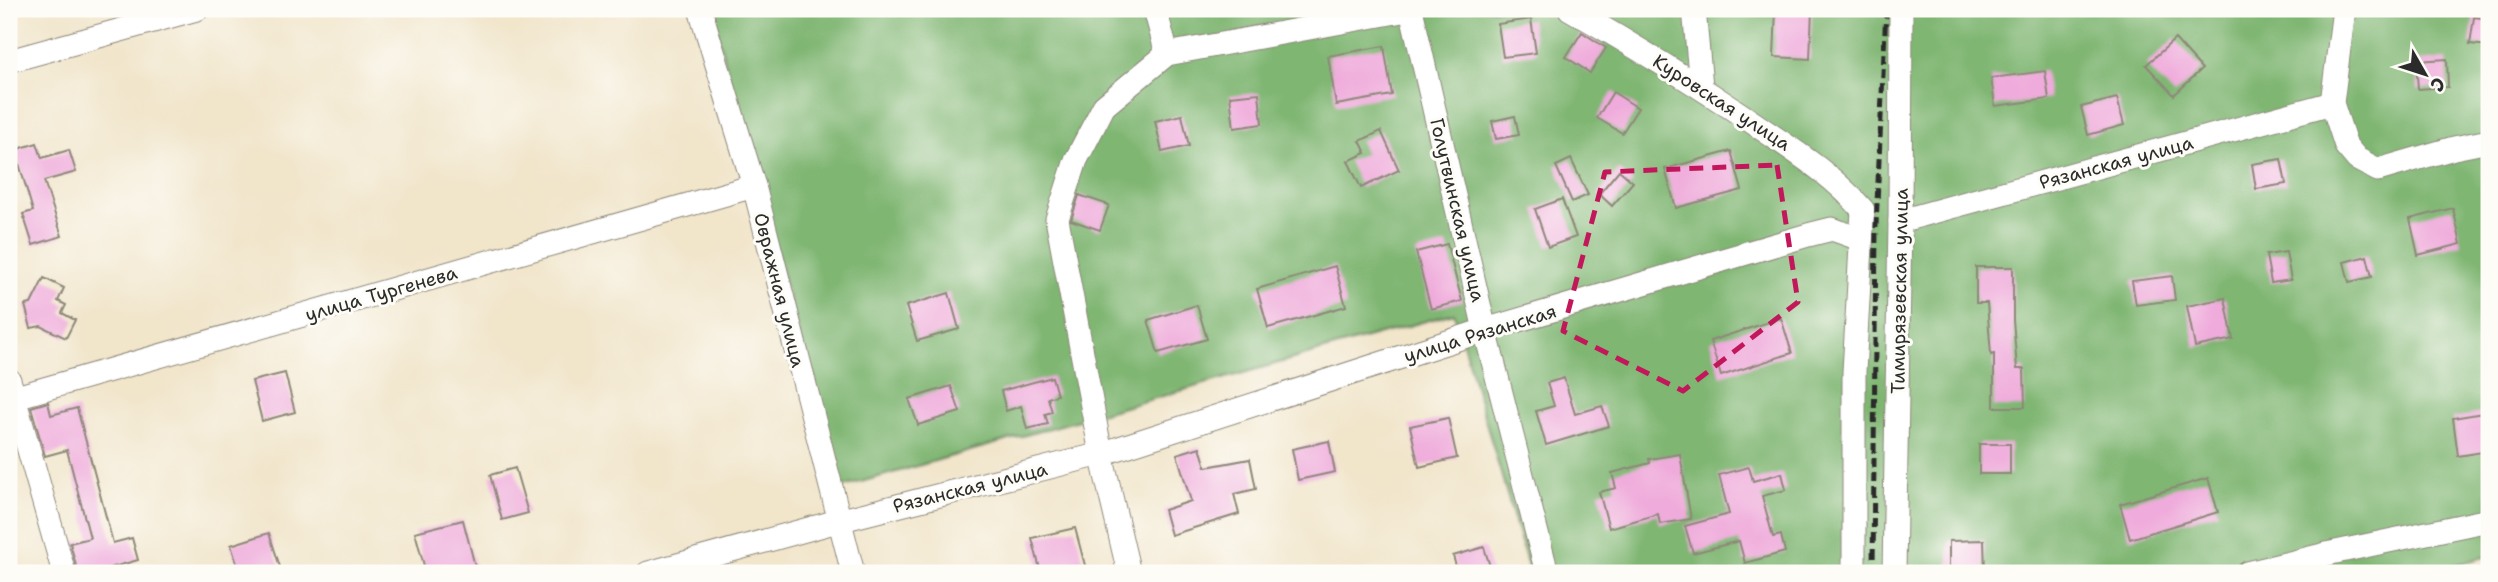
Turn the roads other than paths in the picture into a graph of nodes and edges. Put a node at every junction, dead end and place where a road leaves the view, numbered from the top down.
1 (197, 9) edge
2 (700, 9) edge
3 (1154, 9) edge
4 (1412, 9) edge
5 (1570, 9) edge
6 (1694, 9) edge
7 (1901, 9) edge
8 (2344, 9) edge
9 (1167, 54) junction
10 (9, 61) edge
11 (1701, 86) junction
12 (2332, 103) junction
13 (2489, 141) edge
14 (754, 186) junction
15 (1900, 221) junction
16 (1860, 239) junction
17 (1485, 330) junction
18 (10, 392) edge
19 (1101, 454) junction
20 (2489, 520) edge
21 (838, 521) junction
22 (64, 573) edge
23 (648, 573) edge
24 (853, 573) edge
25 (1129, 573) edge
26 (1547, 573) edge
27 (1854, 573) edge
28 (1894, 573) edge
29 (2248, 573) edge

1 - 10 street
2 - 14 street, Овражная улица
3 - 9 street
4 - 9 street
4 - 17 street, Голутвинская улица
5 - 11 street, Куровская улица
6 - 11 street
7 - 15 street, Тимирязевская улица
8 - 12 street
9 - 19 street
11 - 16 street, Куровская улица
12 - 13 street
12 - 15 street, Рязанская улица
14 - 18 street, улица Тургенева
14 - 21 street, Овражная улица
15 - 28 street, Тимирязевская улица
16 - 17 street, улица Рязанская
16 - 27 street
17 - 19 street, улица Рязанская
17 - 26 street, Голутвинская улица
18 - 22 street
19 - 21 street, Рязанская улица
19 - 25 street
20 - 29 street
21 - 23 street, Рязанская улица
21 - 24 street, Овражная улица

